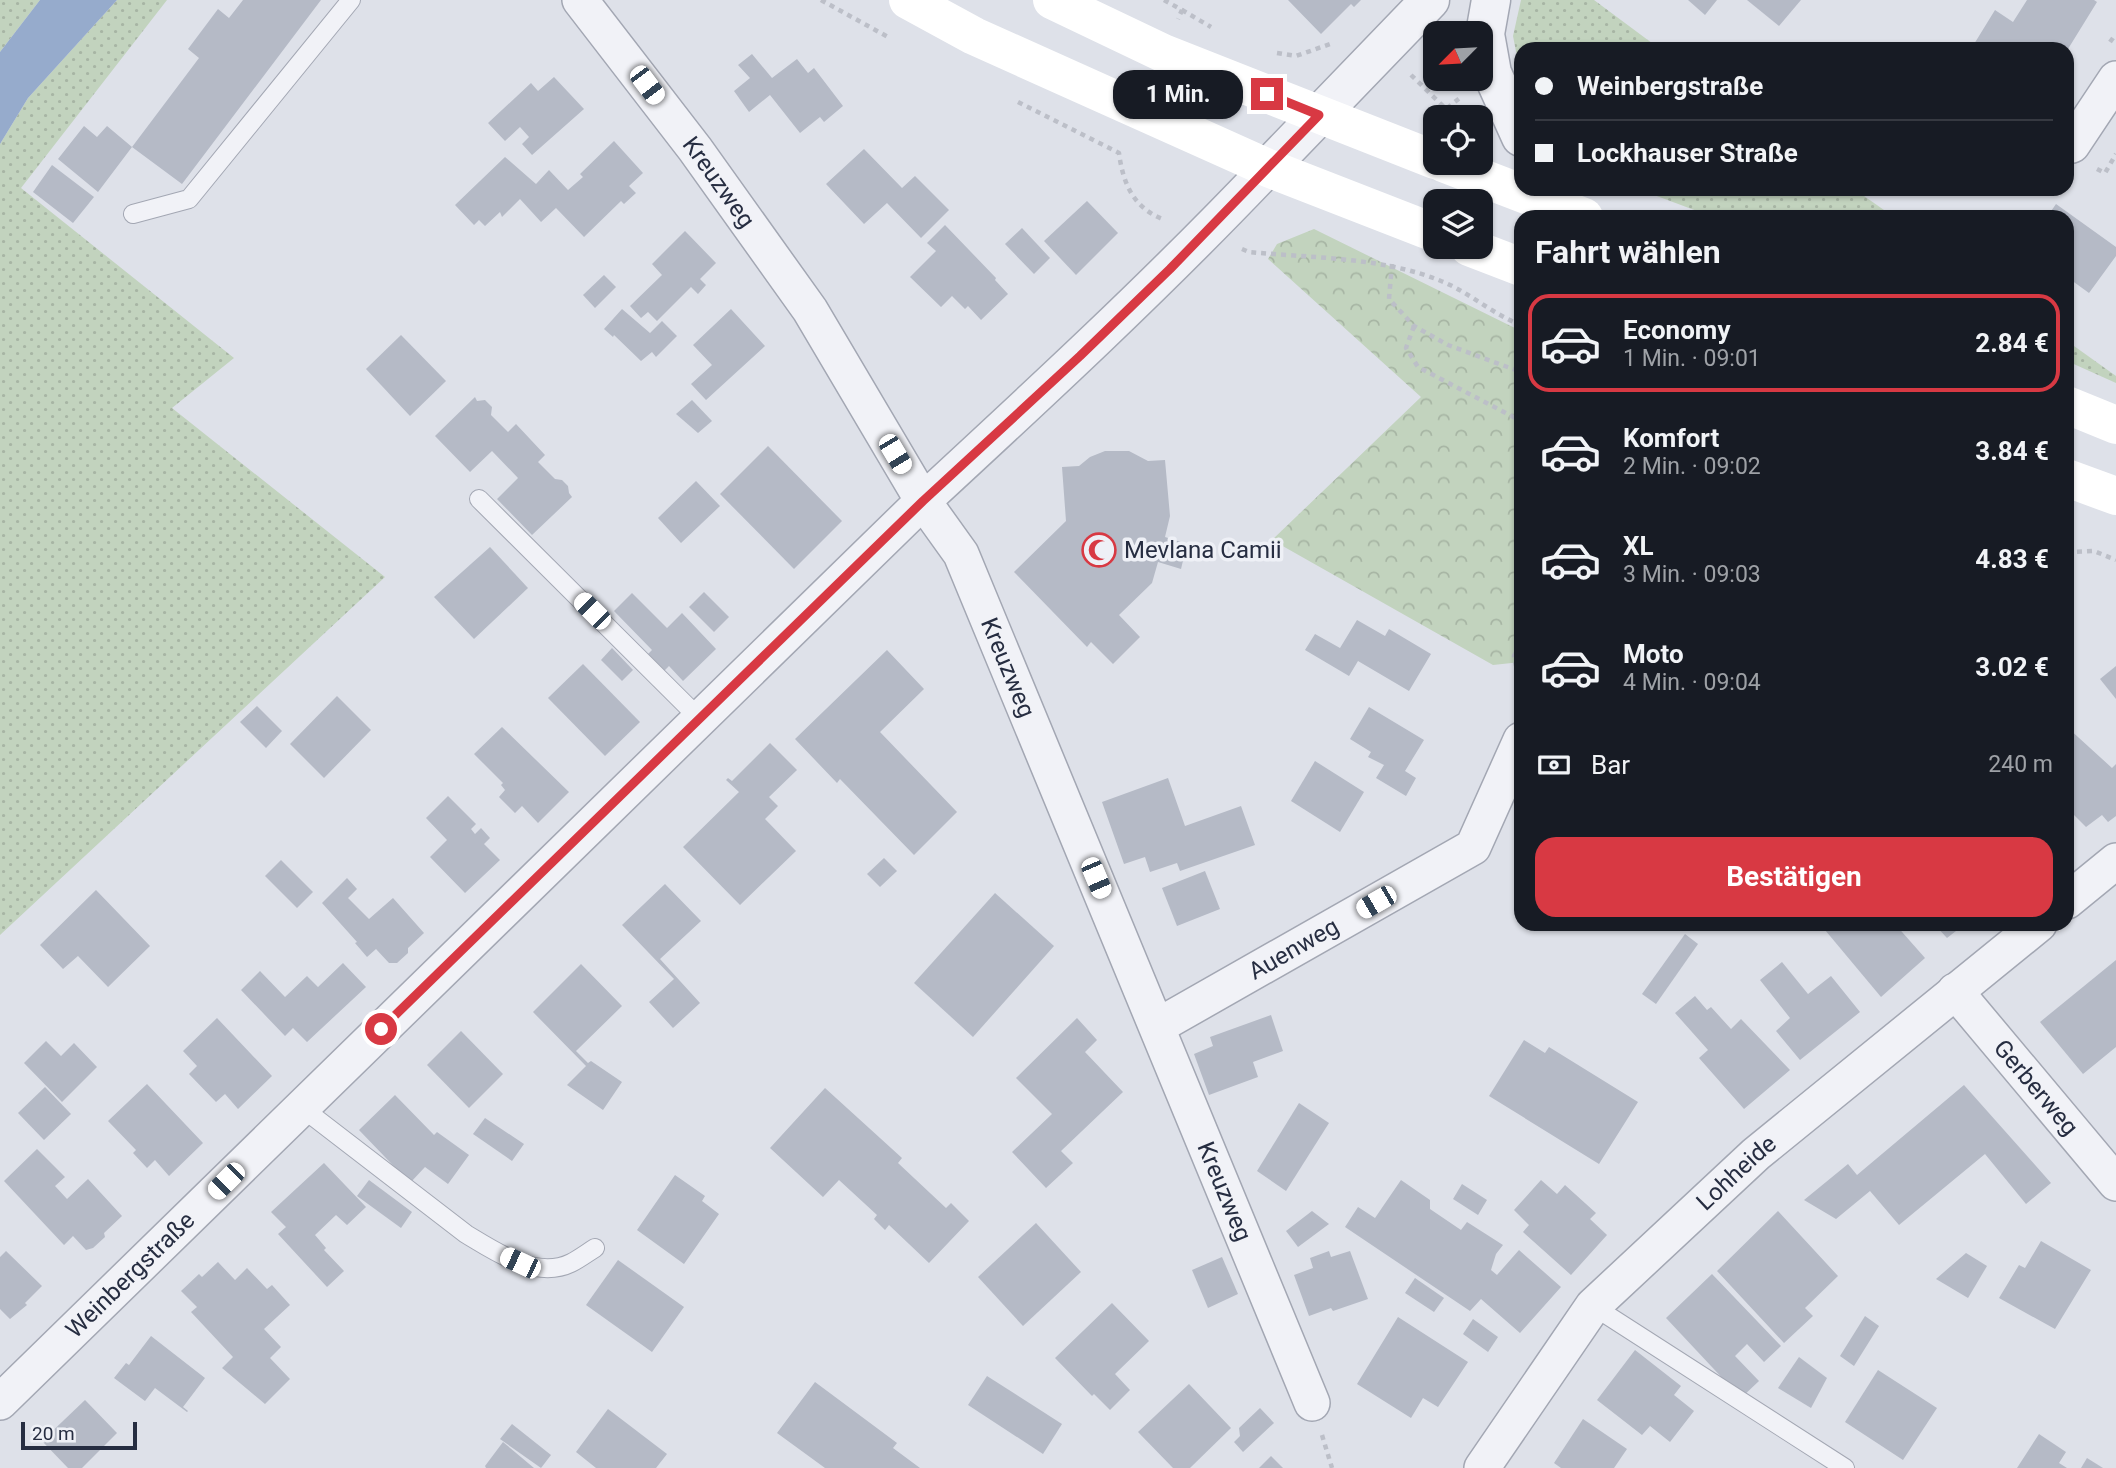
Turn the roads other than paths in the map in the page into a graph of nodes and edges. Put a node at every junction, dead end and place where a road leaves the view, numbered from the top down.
1 (351, 0) edge
2 (580, 0) edge
3 (908, 0) edge
4 (1052, 0) edge
5 (1430, 0) edge
6 (1491, 0) edge
7 (2116, 79) edge
8 (1319, 115) junction
9 (1514, 121) edge
10 (2074, 142) edge
11 (1423, 155) edge
12 (1268, 168) junction
13 (1478, 175) edge
14 (1514, 187) edge
15 (1540, 196) edge
16 (1569, 206) edge
17 (133, 214) dead end
18 (1423, 228) edge
19 (1493, 256) edge
20 (1514, 264) edge
21 (2074, 408) edge
22 (2116, 425) edge
23 (2074, 481) edge
24 (2116, 496) edge
25 (479, 499) dead end
26 (923, 501) junction
27 (700, 719) junction
28 (1514, 756) edge
29 (2116, 861) edge
30 (2074, 895) edge
31 (2030, 931) edge
32 (1955, 991) junction
33 (1158, 1026) junction
34 (301, 1107) junction
35 (2116, 1183) edge
36 (595, 1248) dead end
37 (1593, 1306) junction
38 (0, 1402) edge
39 (1312, 1403) dead end
40 (1482, 1468) edge
41 (1845, 1468) edge

1 - 17 lane
2 - 26 street, Kreuzweg
3 - 12 main road
4 - 8 main road
5 - 8 street, Weinbergstraße
6 - 9 street
7 - 10 street
8 - 11 main road
8 - 12 street, Weinbergstraße
12 - 18 main road
12 - 26 street, Weinbergstraße
13 - 14 main road
15 - 16 main road
19 - 20 main road
21 - 22 main road
23 - 24 main road
25 - 27 lane
26 - 27 street, Weinbergstraße
26 - 33 street, Kreuzweg
27 - 34 street, Weinbergstraße
28 - 33 street, Auenweg
29 - 30 street
31 - 32 street, Lohheide
32 - 35 street, Gerberweg
32 - 37 street, Lohheide
33 - 39 street, Kreuzweg
34 - 36 lane
34 - 38 street, Weinbergstraße
37 - 40 street, Lohheide
37 - 41 lane

